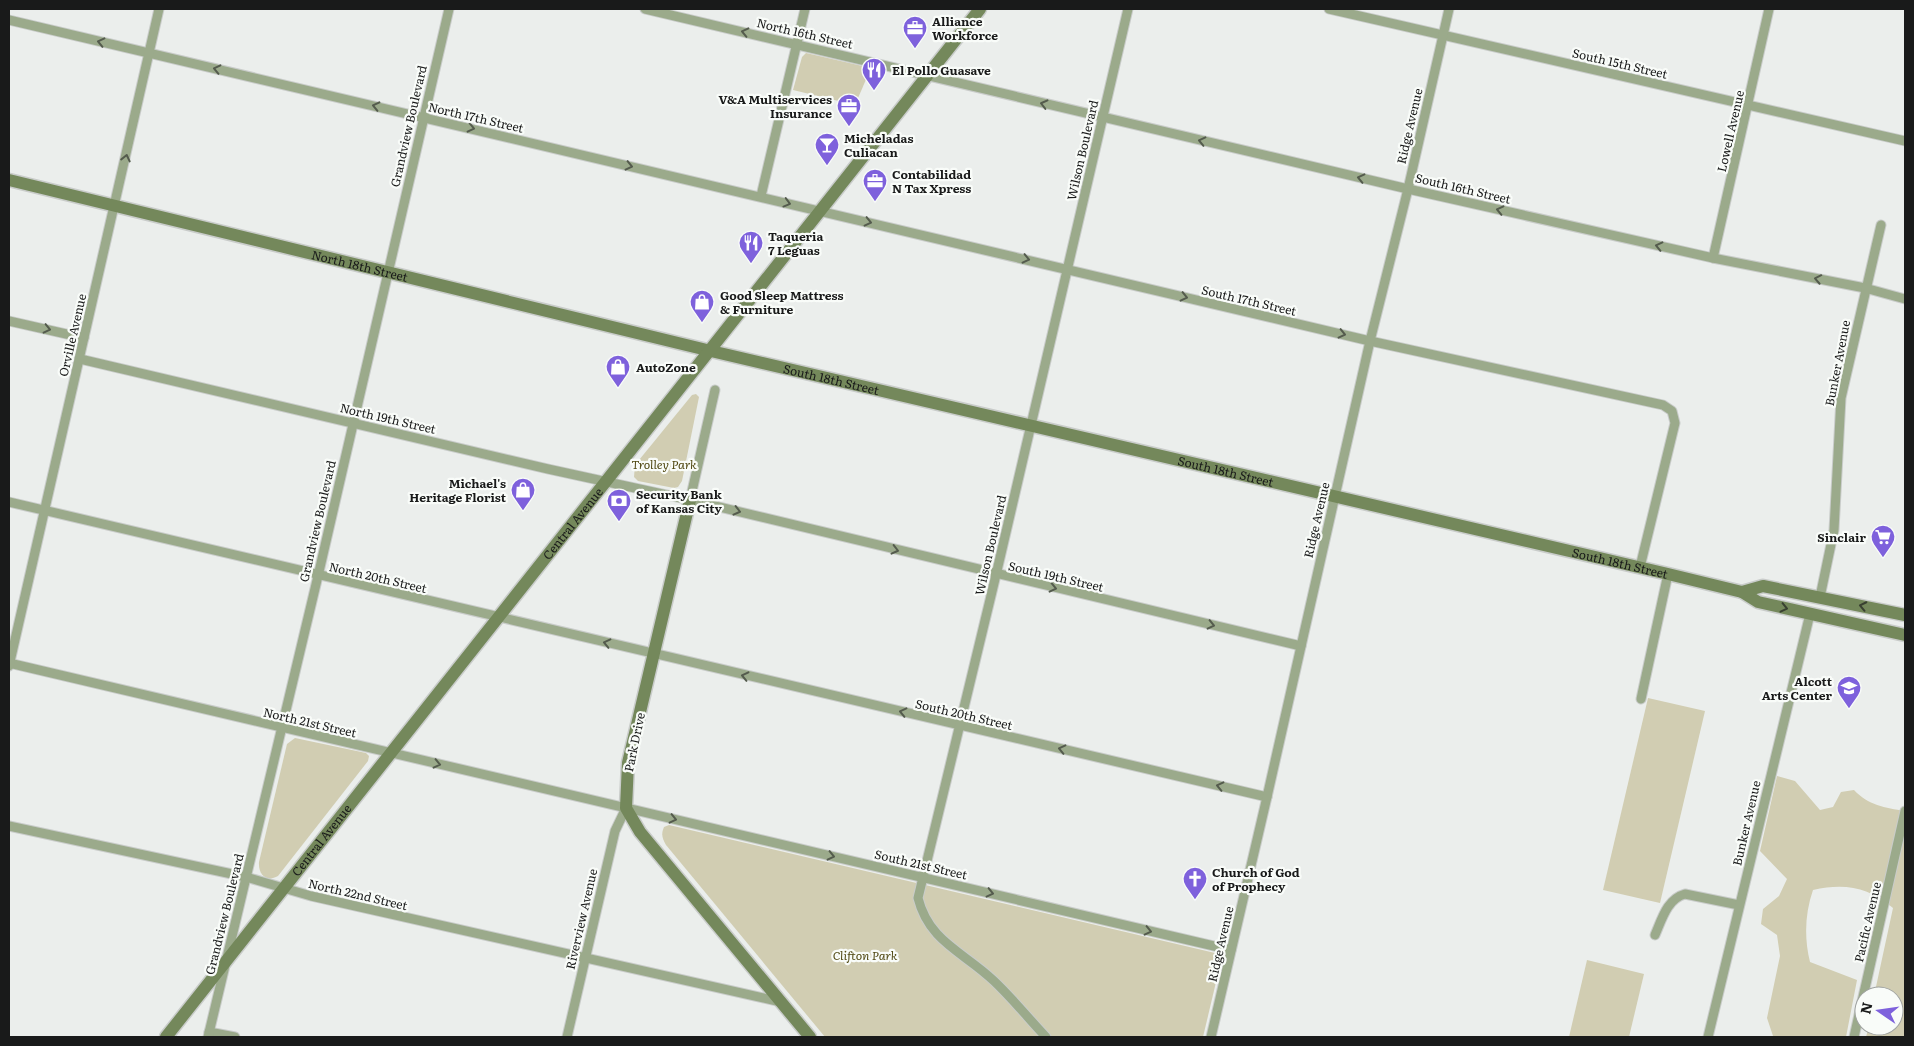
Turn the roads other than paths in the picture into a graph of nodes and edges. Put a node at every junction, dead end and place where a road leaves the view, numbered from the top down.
1 (159, 9) edge
2 (449, 9) edge
3 (645, 9) edge
4 (805, 9) edge
5 (980, 9) edge
6 (1128, 9) edge
7 (1330, 9) edge
8 (1449, 9) edge
9 (1768, 9) edge
10 (9, 20) edge
11 (1443, 35) junction
12 (797, 44) junction
13 (149, 53) junction
14 (929, 76) junction
15 (1749, 106) junction
16 (423, 117) junction
17 (1102, 118) junction
18 (1905, 141) edge
19 (9, 180) edge
20 (1408, 188) junction
21 (761, 196) junction
22 (115, 205) junction
23 (820, 212) junction
24 (1881, 225) dead end
25 (1713, 258) junction
26 (1067, 269) junction
27 (388, 271) junction
28 (1866, 288) junction
29 (1905, 299) edge
30 (9, 321) edge
31 (84, 338) junction
32 (1370, 341) junction
33 (711, 351) junction
34 (80, 359) junction
35 (715, 390) dead end
36 (352, 423) junction
37 (1031, 425) junction
38 (606, 482) junction
39 (1334, 497) junction
40 (690, 500) junction
41 (9, 502) edge
42 (44, 510) junction
43 (1640, 568) junction
44 (1668, 574) junction
45 (996, 575) junction
46 (318, 576) junction
47 (1742, 592) junction
48 (1820, 597) junction
49 (1810, 614) junction
50 (1905, 615) edge
51 (497, 617) junction
52 (1905, 635) edge
53 (1300, 646) junction
54 (654, 655) junction
55 (9, 664) edge
56 (1640, 699) dead end
57 (960, 726) junction
58 (281, 728) junction
59 (389, 753) junction
60 (1267, 797) junction
61 (604, 804) joint
62 (626, 808) junction
63 (1905, 811) edge
64 (9, 826) edge
65 (246, 877) junction
66 (922, 877) junction
67 (281, 888) junction
68 (1739, 905) junction
69 (1656, 935) dead end
70 (1231, 950) junction
71 (585, 958) junction
72 (224, 962) junction
73 (781, 1002) junction
74 (208, 1034) edge
75 (166, 1037) edge
76 (234, 1037) edge
77 (567, 1037) edge
78 (810, 1037) edge
79 (1046, 1037) edge
80 (1210, 1037) edge
81 (1708, 1037) edge
82 (1854, 1037) edge

1 - 13 street, Orville Avenue
2 - 16 street, Grandview Boulevard
12 -> 3 street, North 16th Street
4 - 12 street
5 - 14 main road, Central Avenue
6 - 17 street, Wilson Boulevard
7 - 11 street, South 15th Street
8 - 11 street, Ridge Avenue
9 - 15 street, Lowell Avenue
13 -> 10 street, North 17th Street
11 - 15 street, South 15th Street
11 - 20 street, Ridge Avenue
12 - 14 street, North 16th Street
12 - 21 street
16 -> 13 street, North 17th Street
22 -> 13 street, Orville Avenue
17 -> 14 street, South 16th Street
14 - 23 main road, Central Avenue
15 - 18 street, South 15th Street
15 - 25 street, Lowell Avenue
16 -> 21 street, North 17th Street
16 - 27 street, Grandview Boulevard
20 -> 17 street, South 16th Street
17 - 26 street, Wilson Boulevard
19 - 22 main road, North 18th Street
25 -> 20 street, South 16th Street
20 - 32 street, Ridge Avenue
21 -> 23 street, North 17th Street
22 - 27 main road, North 18th Street
22 - 31 street, Orville Avenue
23 -> 26 street, South 17th Street
23 - 33 main road, Central Avenue
24 - 28 street, Bunker Avenue
28 -> 25 street, South 16th Street
26 -> 32 street, South 17th Street
26 - 37 street, Wilson Boulevard
27 - 33 main road, North 18th Street
27 - 36 street, Grandview Boulevard
28 - 29 street, South 16th Street
28 - 48 street, Bunker Avenue
30 -> 31 street
31 - 34 street, Orville Avenue
32 - 39 street, Ridge Avenue
32 - 43 street, South 17th Street
33 - 37 main road, South 18th Street
33 - 38 main road, Central Avenue
34 - 36 street, North 19th Street
34 - 42 street, Orville Avenue
35 - 40 street, Park Drive
36 - 38 street, North 19th Street
36 - 46 street, Grandview Boulevard
37 - 39 main road, South 18th Street
37 - 45 street, Wilson Boulevard
38 - 40 street, North 19th Street
38 - 51 main road, Central Avenue
39 - 43 main road, South 18th Street
39 - 53 street, Ridge Avenue
40 -> 45 street, South 19th Street
40 - 54 main road, Park Drive
41 - 42 street, North 20th Street
42 - 46 street, North 20th Street
42 - 55 street, Orville Avenue
43 - 44 main road, South 18th Street
44 - 47 main road, South 18th Street
44 - 56 street
45 -> 53 street, South 19th Street
45 - 57 street, Wilson Boulevard
46 - 51 street, North 20th Street
46 - 58 street, Grandview Boulevard
47 - 48 main road, South 18th Street
47 -> 49 main road, South 18th Street
50 -> 48 main road, South 18th Street
49 - 52 main road, South 18th Street
49 - 68 street, Bunker Avenue
54 -> 51 street, North 20th Street
51 - 59 main road, Central Avenue
53 - 60 street, Ridge Avenue
57 -> 54 street, South 20th Street
54 - 62 main road, Park Drive
55 - 58 street, North 21st Street
60 -> 57 street, South 20th Street
57 - 66 street, Wilson Boulevard
58 - 59 street, North 21st Street
58 - 65 street, Grandview Boulevard
59 -> 61 street, North 21st Street
59 - 67 main road, Central Avenue
60 - 70 street, Ridge Avenue
61 - 62 street, South 21st Street
62 -> 66 street, South 21st Street
62 - 71 street, Riverview Avenue
62 - 73 main road
63 - 82 street, Pacific Avenue
64 - 65 street, North 22nd Street
65 - 67 street, North 22nd Street
65 - 72 street, Grandview Boulevard
66 -> 70 street, South 21st Street
66 - 79 street, Wilson Boulevard
67 - 71 street, North 22nd Street
67 - 72 main road, Central Avenue
68 - 69 street
68 - 81 street, Bunker Avenue
70 - 80 street, Ridge Avenue
71 - 73 street, North 22nd Street
71 - 77 street, Riverview Avenue
72 - 74 street, Grandview Boulevard
72 - 75 main road, Central Avenue
73 - 78 main road
74 - 76 street

